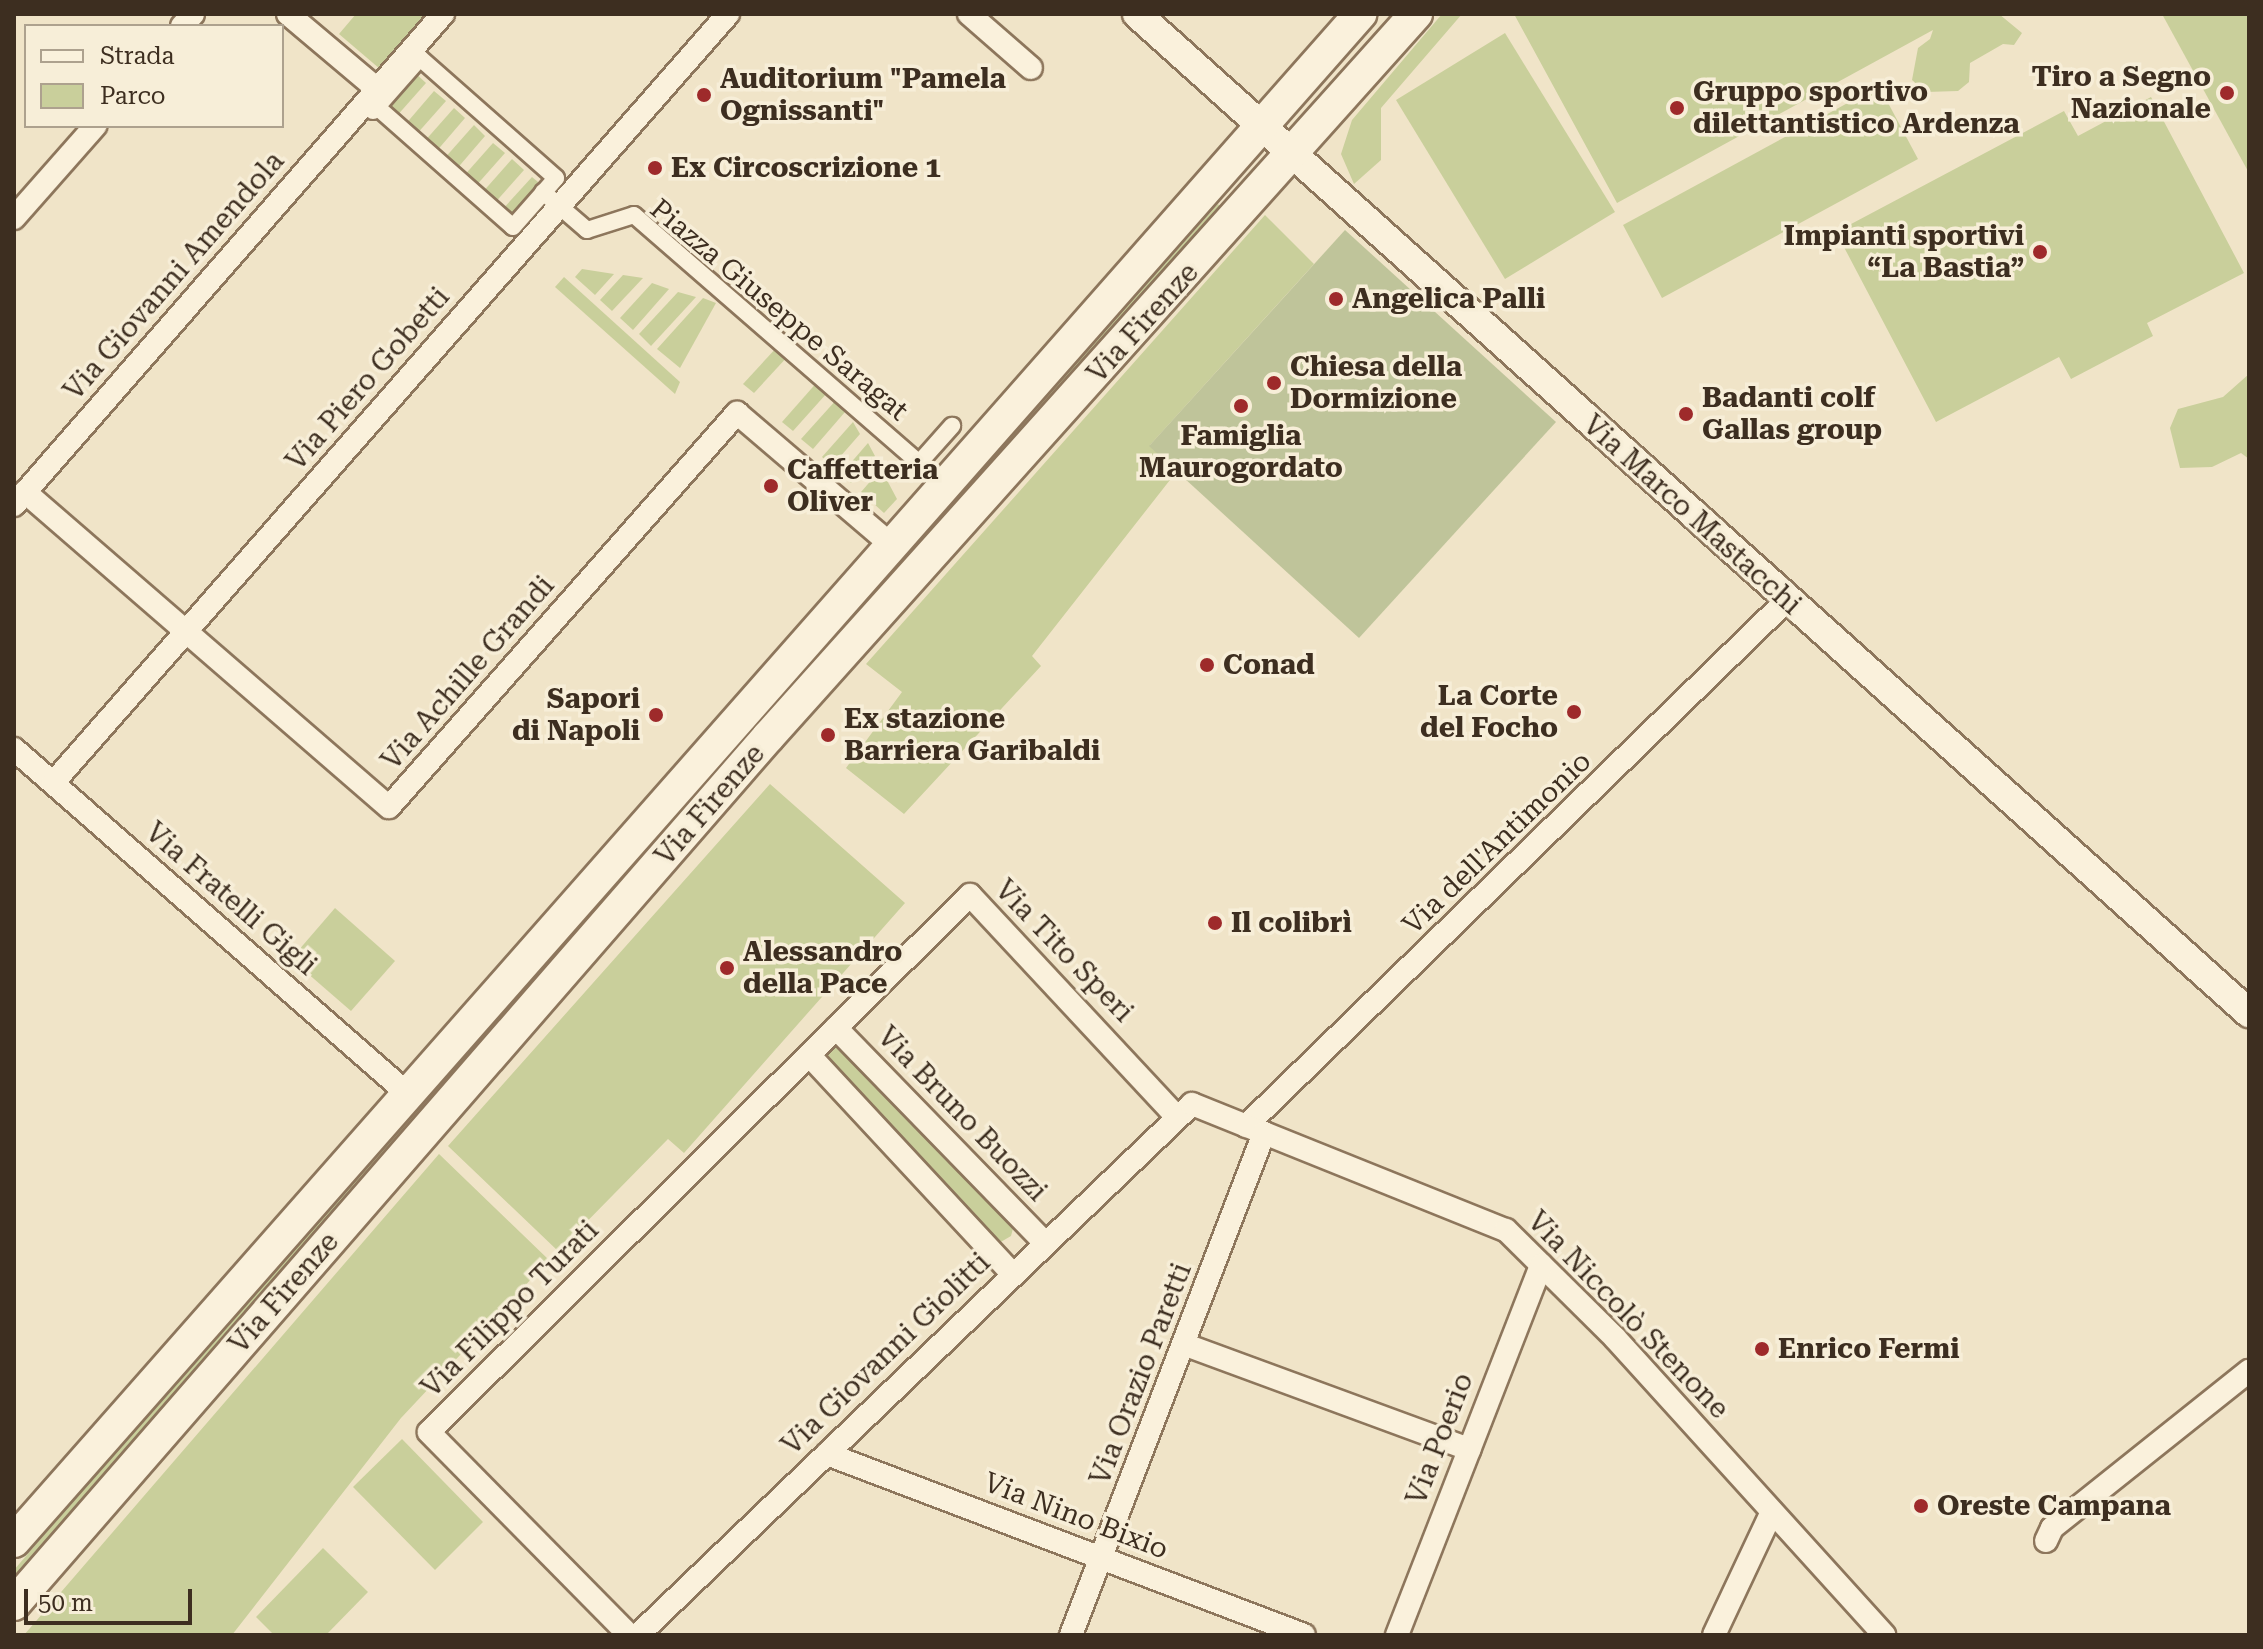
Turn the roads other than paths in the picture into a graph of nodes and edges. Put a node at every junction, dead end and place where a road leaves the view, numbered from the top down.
1 (288, 14) edge
2 (443, 14) edge
3 (969, 14) edge
4 (1137, 14) edge
5 (1360, 14) edge
6 (1416, 14) edge
7 (726, 15) edge
8 (1031, 68) dead end
9 (376, 103) junction
10 (1262, 126) junction
11 (93, 128) edge
12 (1294, 154) junction
13 (552, 199) junction
14 (14, 218) edge
15 (952, 426) dead end
16 (20, 498) edge
17 (889, 543) junction
18 (1786, 601) junction
19 (187, 631) junction
20 (14, 749) edge
21 (53, 783) junction
22 (2249, 1013) edge
23 (836, 1028) junction
24 (809, 1055) junction
25 (408, 1094) junction
26 (1176, 1116) junction
27 (1255, 1129) junction
28 (1044, 1242) junction
29 (1541, 1265) junction
30 (1011, 1272) junction
31 (1186, 1345) junction
32 (2249, 1371) edge
33 (1469, 1449) junction
34 (827, 1454) junction
35 (1772, 1512) junction
36 (14, 1541) edge
37 (2046, 1541) dead end
38 (1102, 1557) junction
39 (14, 1604) edge
40 (629, 1635) edge
41 (638, 1635) edge
42 (1071, 1635) edge
43 (1304, 1635) edge
44 (1397, 1635) edge
45 (1714, 1635) edge
46 (1884, 1635) edge

1 - 9 street
2 - 9 street, Via Giovanni Amendola
3 - 8 street
4 - 10 street, Via Marco Mastacchi
5 - 10 main road, Via Firenze
6 - 12 main road, Via Firenze
7 - 13 street, Via Piero Gobetti
9 - 13 street
9 - 13 street
9 - 16 street, Via Giovanni Amendola
10 - 12 street, Via Marco Mastacchi
10 - 17 main road, Via Firenze
11 - 14 street
12 - 18 street, Via Marco Mastacchi
12 - 39 main road, Via Firenze
13 - 15 street, Piazza Giuseppe Saragat
13 - 19 street, Via Piero Gobetti
16 - 19 street
17 - 19 street, Via Achille Grandi
17 - 25 main road, Via Firenze
18 - 22 street, Via Marco Mastacchi
18 - 27 street, Via dell'Antimonio
19 - 21 street, Via Piero Gobetti
20 - 21 street, Via Fratelli Gigli
21 - 25 street, Via Fratelli Gigli
23 - 24 street, Via Filippo Turati
23 - 26 street, Via Tito Speri
23 - 28 street, Via Bruno Buozzi
24 - 30 street
24 - 40 street, Via Filippo Turati
25 - 36 main road, Via Firenze
26 - 27 street, Via Niccolò Stenone
26 - 28 street, Via Giovanni Giolitti
27 - 29 street, Via Niccolò Stenone
27 - 31 street, Via Orazio Paretti
28 - 30 street, Via Giovanni Giolitti
29 - 33 street, Via Poerio
29 - 35 street, Via Niccolò Stenone
30 - 34 street, Via Giovanni Giolitti
31 - 33 street
31 - 38 street, Via Orazio Paretti
32 - 37 street
33 - 44 street, Via Poerio
34 - 38 street, Via Nino Bixio
34 - 41 street, Via Giovanni Giolitti
35 - 45 street
35 - 46 street, Via Niccolò Stenone
38 - 42 street, Via Orazio Paretti
38 - 43 street, Via Nino Bixio

